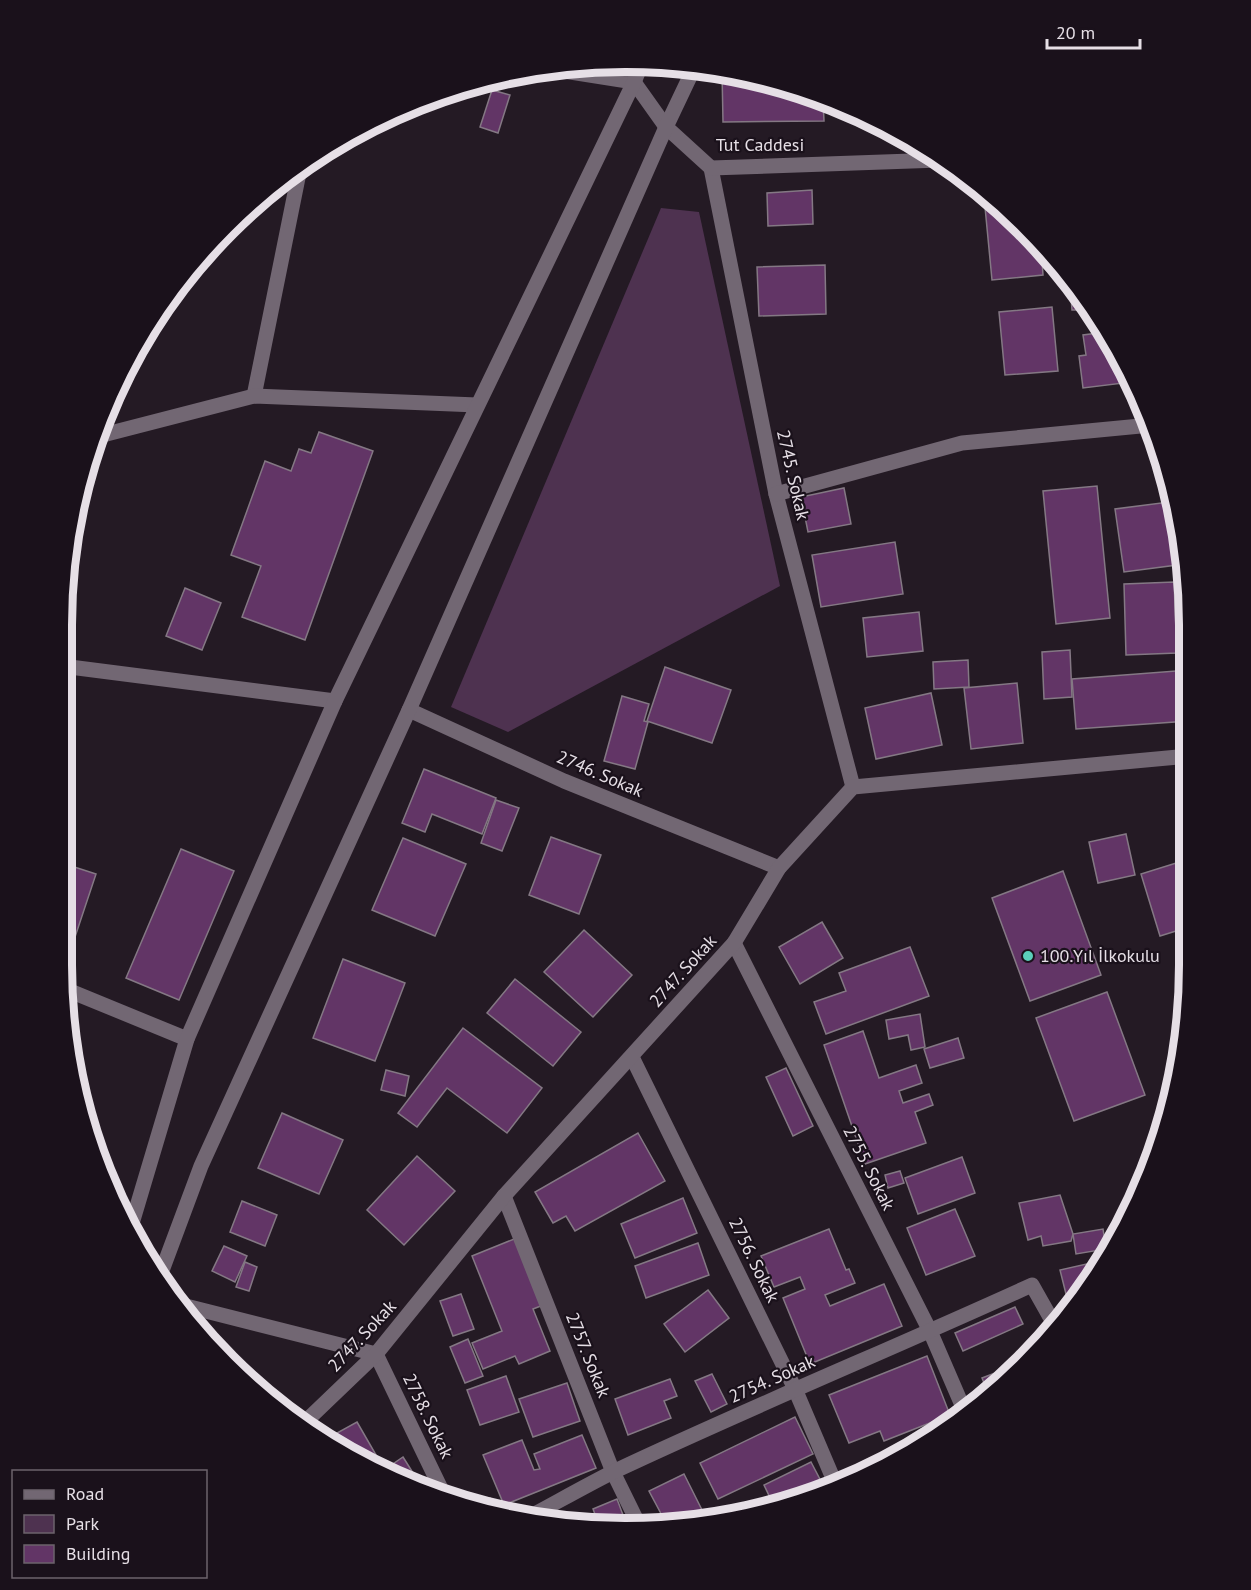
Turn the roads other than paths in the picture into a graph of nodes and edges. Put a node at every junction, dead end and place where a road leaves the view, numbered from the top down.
1 (638, 72) edge
2 (582, 74) edge
3 (690, 76) edge
4 (634, 82) junction
5 (666, 128) junction
6 (926, 161) edge
7 (711, 168) junction
8 (298, 180) edge
9 (254, 396) junction
10 (477, 405) junction
11 (1142, 426) edge
12 (106, 434) edge
13 (776, 494) junction
14 (72, 667) edge
15 (335, 701) junction
16 (409, 710) junction
17 (1179, 757) edge
18 (853, 787) junction
19 (779, 868) junction
20 (734, 943) junction
21 (73, 992) edge
22 (187, 1039) junction
23 (632, 1057) junction
24 (504, 1196) junction
25 (134, 1218) edge
26 (163, 1268) edge
27 (191, 1307) edge
28 (1051, 1318) edge
29 (930, 1332) junction
30 (376, 1354) junction
31 (795, 1389) junction
32 (962, 1404) edge
33 (309, 1418) edge
34 (613, 1472) junction
35 (833, 1478) edge
36 (440, 1486) edge
37 (541, 1511) edge
38 (635, 1518) edge

1 - 4 street
2 - 4 street
3 - 5 street
4 - 5 street, Tut Caddesi
4 - 10 street
5 - 7 street, Tut Caddesi
5 - 16 street
6 - 7 street, Tut Caddesi
7 - 13 street, 2745. Sokak
8 - 9 street
9 - 10 street
9 - 12 street
10 - 15 street
11 - 13 street
13 - 18 street, 2745. Sokak
14 - 15 street
15 - 22 street
16 - 19 street, 2746. Sokak
16 - 26 street
17 - 18 street
18 - 19 street, 2747. Sokak
19 - 20 street, 2747. Sokak
20 - 23 street, 2747. Sokak
20 - 29 street, 2755. Sokak
21 - 22 street
22 - 25 street
23 - 24 street, 2747. Sokak
23 - 31 street, 2756. Sokak
24 - 30 street, 2747. Sokak
24 - 34 street, 2757. Sokak
27 - 30 street
28 - 29 street, 2754. Sokak
29 - 31 street, 2754. Sokak
29 - 32 street, 2755. Sokak
30 - 33 street, 2747. Sokak
30 - 36 street, 2758. Sokak
31 - 34 street, 2754. Sokak
31 - 35 street, 2756. Sokak
34 - 37 street, 2754. Sokak
34 - 38 street, 2757. Sokak

